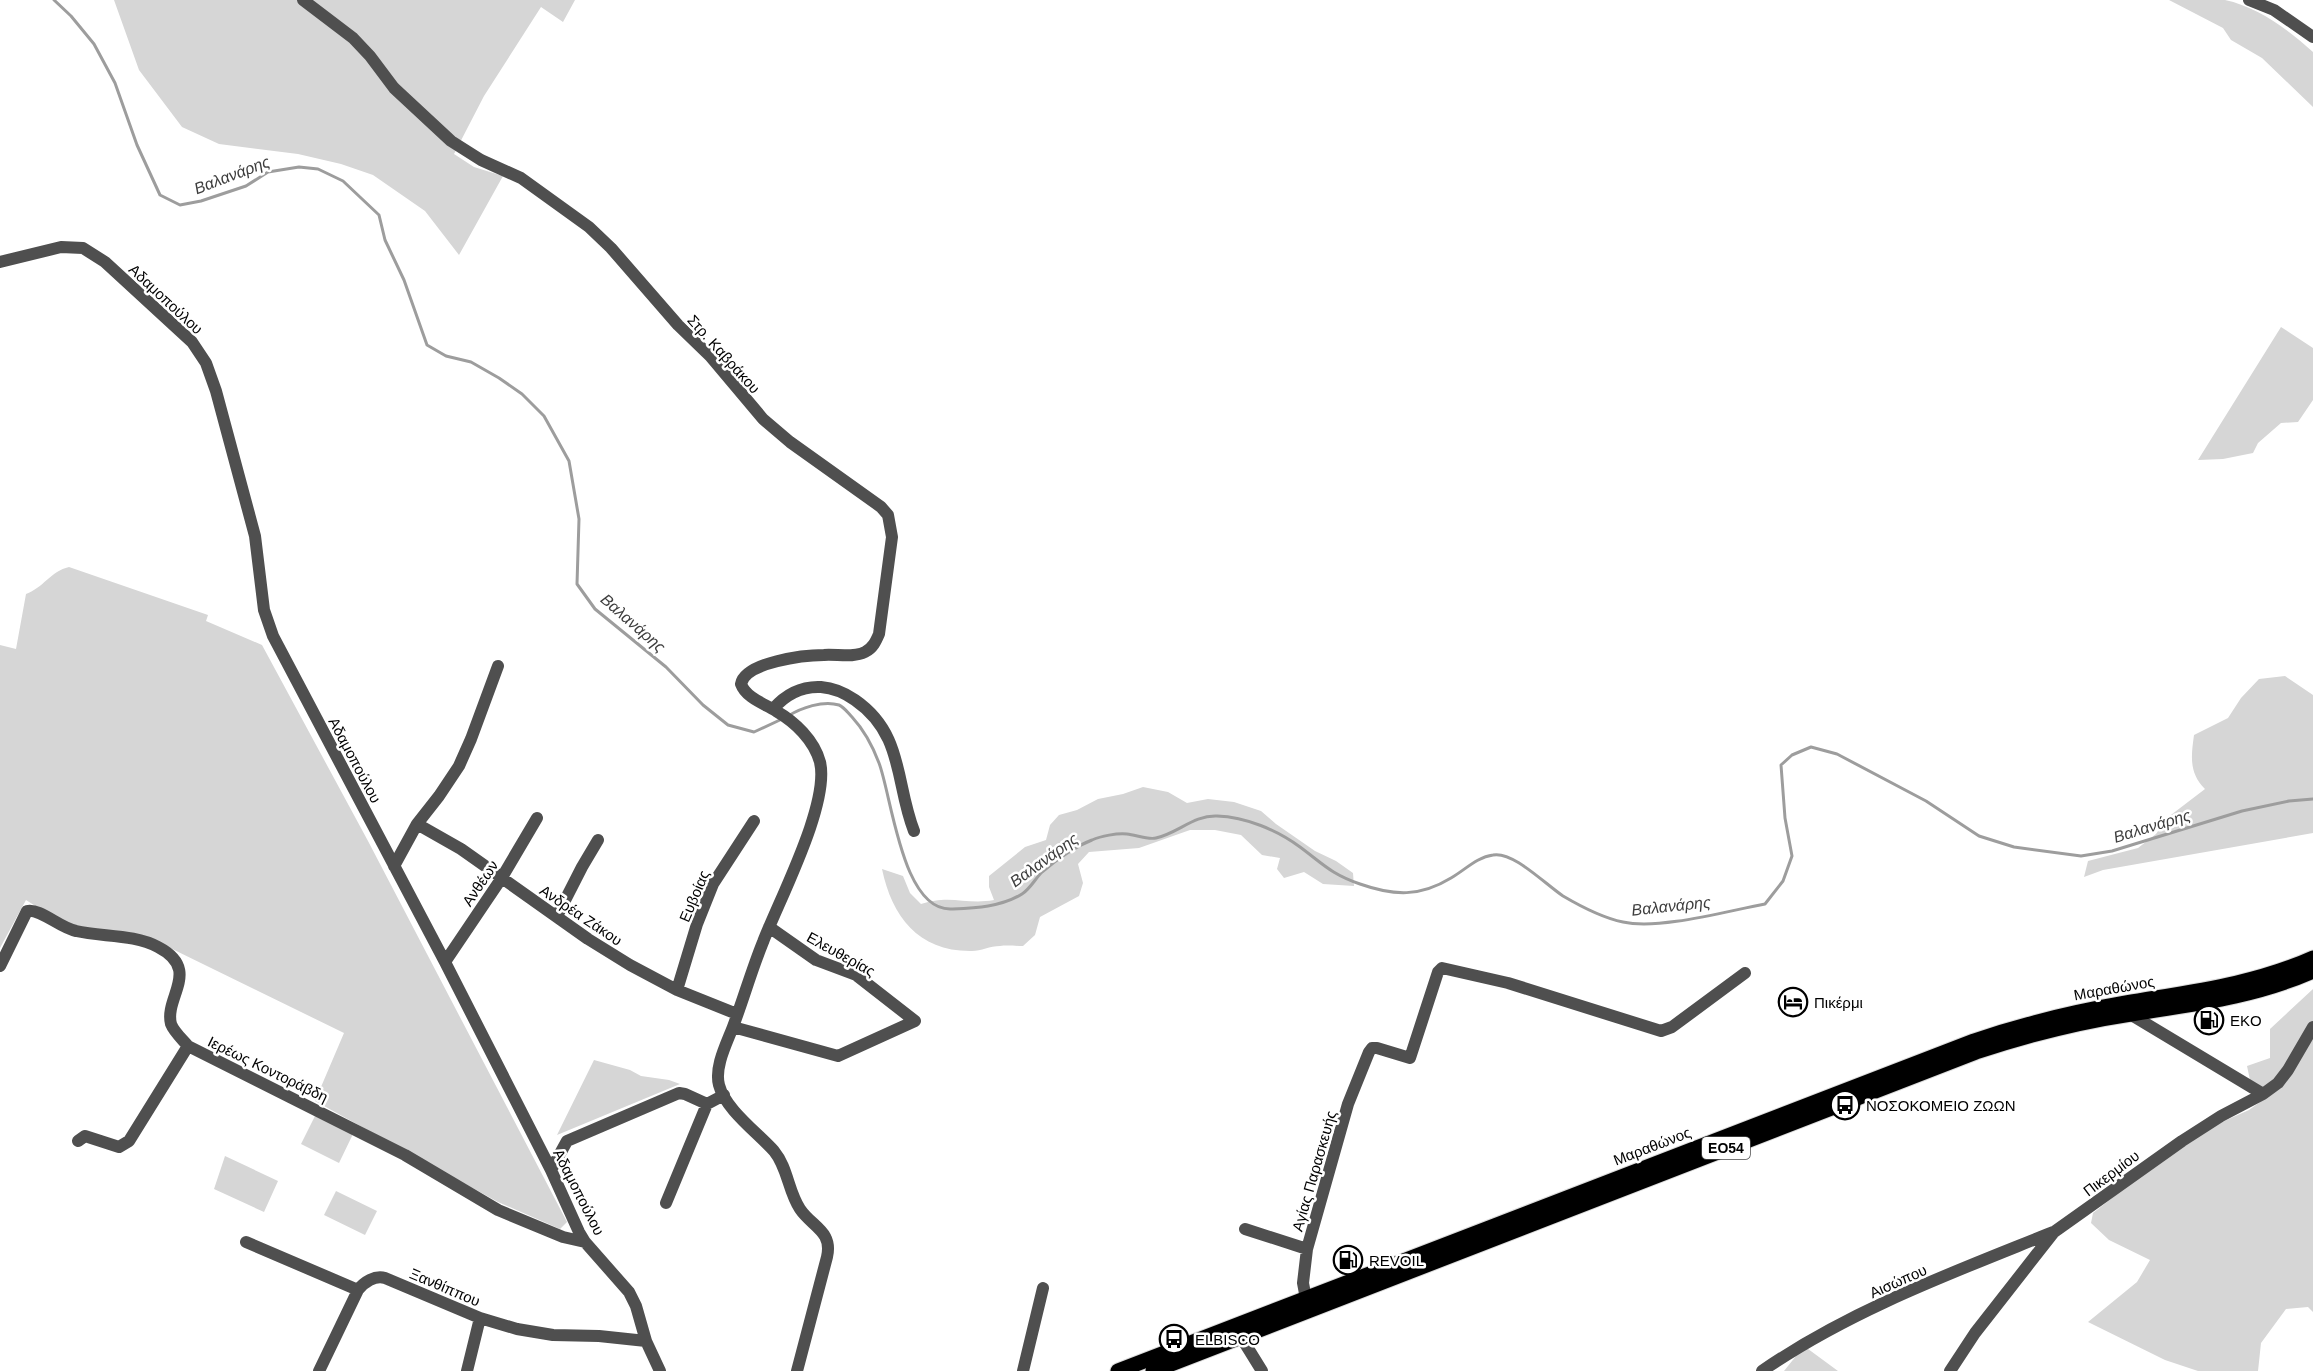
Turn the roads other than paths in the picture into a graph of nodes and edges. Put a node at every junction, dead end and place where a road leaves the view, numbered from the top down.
1 (303, 0) edge
2 (2249, 0) edge
3 (2313, 37) edge
4 (0, 262) edge
5 (498, 666) dead end
6 (773, 709) junction
7 (537, 818) dead end
8 (754, 821) dead end
9 (417, 824) junction
10 (914, 831) dead end
11 (598, 840) dead end
12 (394, 866) junction
13 (501, 879) junction
14 (557, 916) junction
15 (769, 927) junction
16 (2313, 958) edge
17 (445, 962) junction
18 (0, 966) edge
19 (2313, 971) edge
20 (1745, 973) dead end
21 (677, 990) junction
22 (738, 1014) junction
23 (2130, 1014) junction
24 (733, 1027) junction
25 (2313, 1027) edge
26 (188, 1046) junction
27 (2263, 1094) junction
28 (724, 1095) junction
29 (707, 1104) junction
30 (78, 1141) dead end
31 (551, 1170) junction
32 (666, 1203) dead end
33 (1245, 1229) dead end
34 (2054, 1232) junction
35 (246, 1242) dead end
36 (585, 1242) junction
37 (1307, 1249) junction
38 (1042, 1288) dead end
39 (358, 1290) junction
40 (1306, 1299) junction
41 (480, 1318) junction
42 (1241, 1336) junction
43 (646, 1341) junction
44 (1025, 1368) edge
45 (319, 1371) edge
46 (466, 1371) edge
47 (660, 1371) edge
48 (797, 1371) edge
49 (1118, 1371) edge
50 (1154, 1371) edge
51 (1262, 1371) edge
52 (1762, 1371) edge
53 (1950, 1371) edge

1 - 6 street, Στρ. Καβράκου
2 - 3 street
4 - 12 street, Αδαμοπούλου
5 - 9 street
6 - 10 street
6 - 15 street
7 - 13 street, Ανθέων
8 - 21 street, Ευβοίας
9 - 12 street
9 - 13 street, Ανδρέα Ζάκου
11 - 14 street
12 - 17 street, Αδαμοπούλου
13 - 14 street, Ανδρέα Ζάκου
13 - 17 street, Ανθέων
14 - 21 street, Ανδρέα Ζάκου
15 - 22 street
15 - 24 street, Ελευθερίας
16 - 40 main road, Μαραθώνος / ΕΟ54
17 - 31 street, Αδαμοπούλου
18 - 26 street, Ιερέως Κοντοράβδη
19 - 23 main road, Μαραθώνος / ΕΟ54
20 - 37 street, Αγίας Παρασκευής
21 - 22 street, Ανδρέα Ζάκου
22 - 24 street
23 - 27 street
23 - 42 main road, Μαραθώνος / ΕΟ54
24 - 28 street
25 - 27 street, Πικερμίου
26 - 30 street
26 - 36 street, Ιερέως Κοντοράβδη
27 - 34 street, Πικερμίου
28 - 29 street
28 - 48 street
29 - 31 street
29 - 32 street
31 - 36 street, Αδαμοπούλου
33 - 37 street
34 - 52 street, Αισώπου
34 - 53 street, Πικερμίου
35 - 39 street
36 - 43 street, Αδαμοπούλου
37 - 40 street, Αγίας Παρασκευής
38 - 44 street
39 - 41 street, Ξανθίππου
39 - 45 street
40 - 49 main road, Μαραθώνος / ΕΟ54
41 - 43 street, Ξανθίππου
41 - 46 street
42 - 50 main road, Μαραθώνος / ΕΟ54
42 - 51 street
43 - 47 street, Αδαμοπούλου

